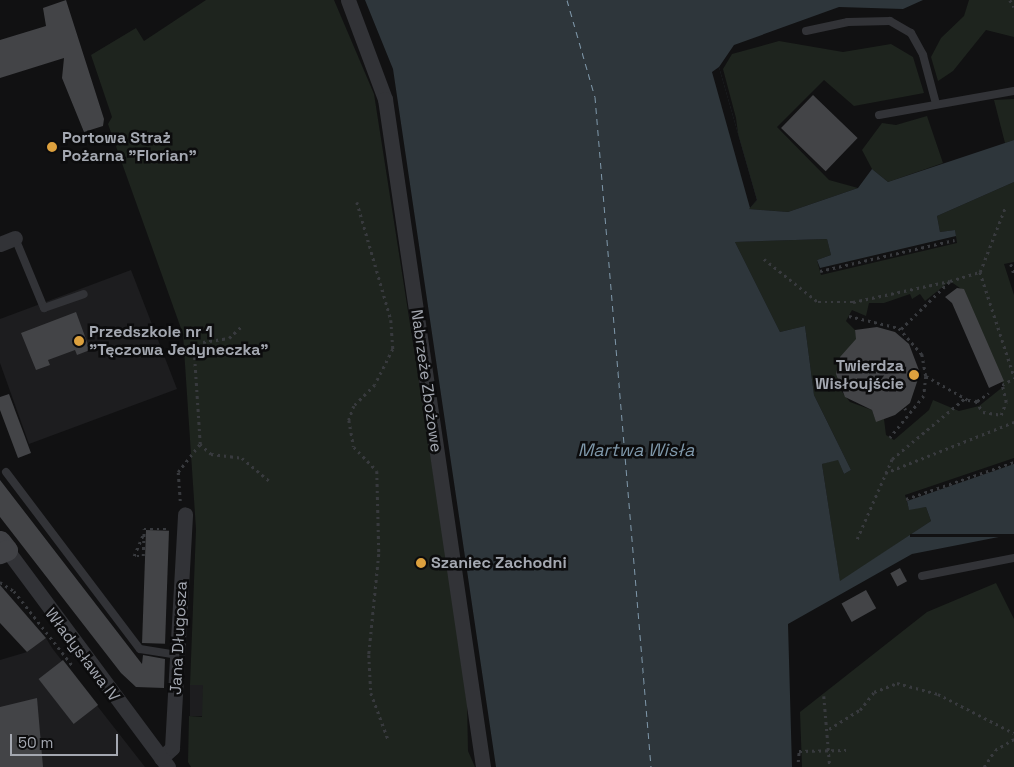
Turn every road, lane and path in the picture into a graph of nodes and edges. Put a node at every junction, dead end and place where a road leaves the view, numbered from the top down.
1 (348, 0) edge
2 (1010, 0) edge
3 (1014, 7) edge
4 (806, 31) dead end
5 (1014, 92) edge
6 (936, 104) junction
7 (878, 115) dead end
8 (357, 202) dead end
9 (1005, 208) dead end
10 (15, 238) joint
11 (954, 240) dead end
12 (0, 244) edge
13 (764, 259) dead end
14 (1011, 264) dead end
15 (820, 271) dead end
16 (980, 272) junction
17 (1014, 274) edge
18 (950, 281) junction
19 (84, 294) dead end
20 (849, 316) dead end
21 (242, 326) dead end
22 (901, 329) junction
23 (926, 376) junction
24 (1014, 377) edge
25 (989, 393) dead end
26 (964, 398) junction
27 (976, 401) junction
28 (1014, 422) edge
29 (890, 438) dead end
30 (200, 444) junction
31 (1014, 462) edge
32 (6, 472) dead end
33 (882, 476) junction
34 (269, 481) dead end
35 (906, 499) dead end
36 (185, 514) joint
37 (184, 530) junction
38 (144, 533) junction
39 (857, 538) dead end
40 (2, 548) edge
41 (1014, 558) edge
42 (922, 576) dead end
43 (0, 582) edge
44 (179, 655) junction
45 (73, 665) dead end
46 (824, 696) dead end
47 (829, 729) junction
48 (1014, 734) edge
49 (388, 739) dead end
50 (1014, 739) edge
51 (830, 748) junction
52 (846, 750) dead end
53 (165, 762) edge
54 (798, 762) dead end
55 (483, 767) edge
56 (830, 767) edge
57 (984, 767) edge

1 - 55 street, Nabrzeże Zbożowe
2 - 3 path
4 - 6 lane
5 - 6 lane
6 - 7 lane
8 - 49 path
9 - 16 path
10 - 12 street
10 - 19 lane
11 - 15 path
13 - 18 path
14 - 17 path
16 - 18 path
16 - 24 path
18 - 22 path
20 - 22 path
21 - 30 path
22 - 23 path
23 - 26 path
23 - 29 path
24 - 27 path
25 - 27 path
26 - 27 path
26 - 33 path
28 - 33 path
30 - 34 path
30 - 36 path
31 - 35 path
32 - 44 lane
33 - 39 path
36 - 37 street, Jana Długosza
37 - 38 path
37 - 44 street, Jana Długosza
38 - 38 path
40 - 53 street, Władysława IV
41 - 42 lane
43 - 45 path
44 - 53 street, Jana Długosza
46 - 47 path
47 - 48 path
47 - 51 path
50 - 57 path
51 - 52 path
51 - 54 path
51 - 56 path

